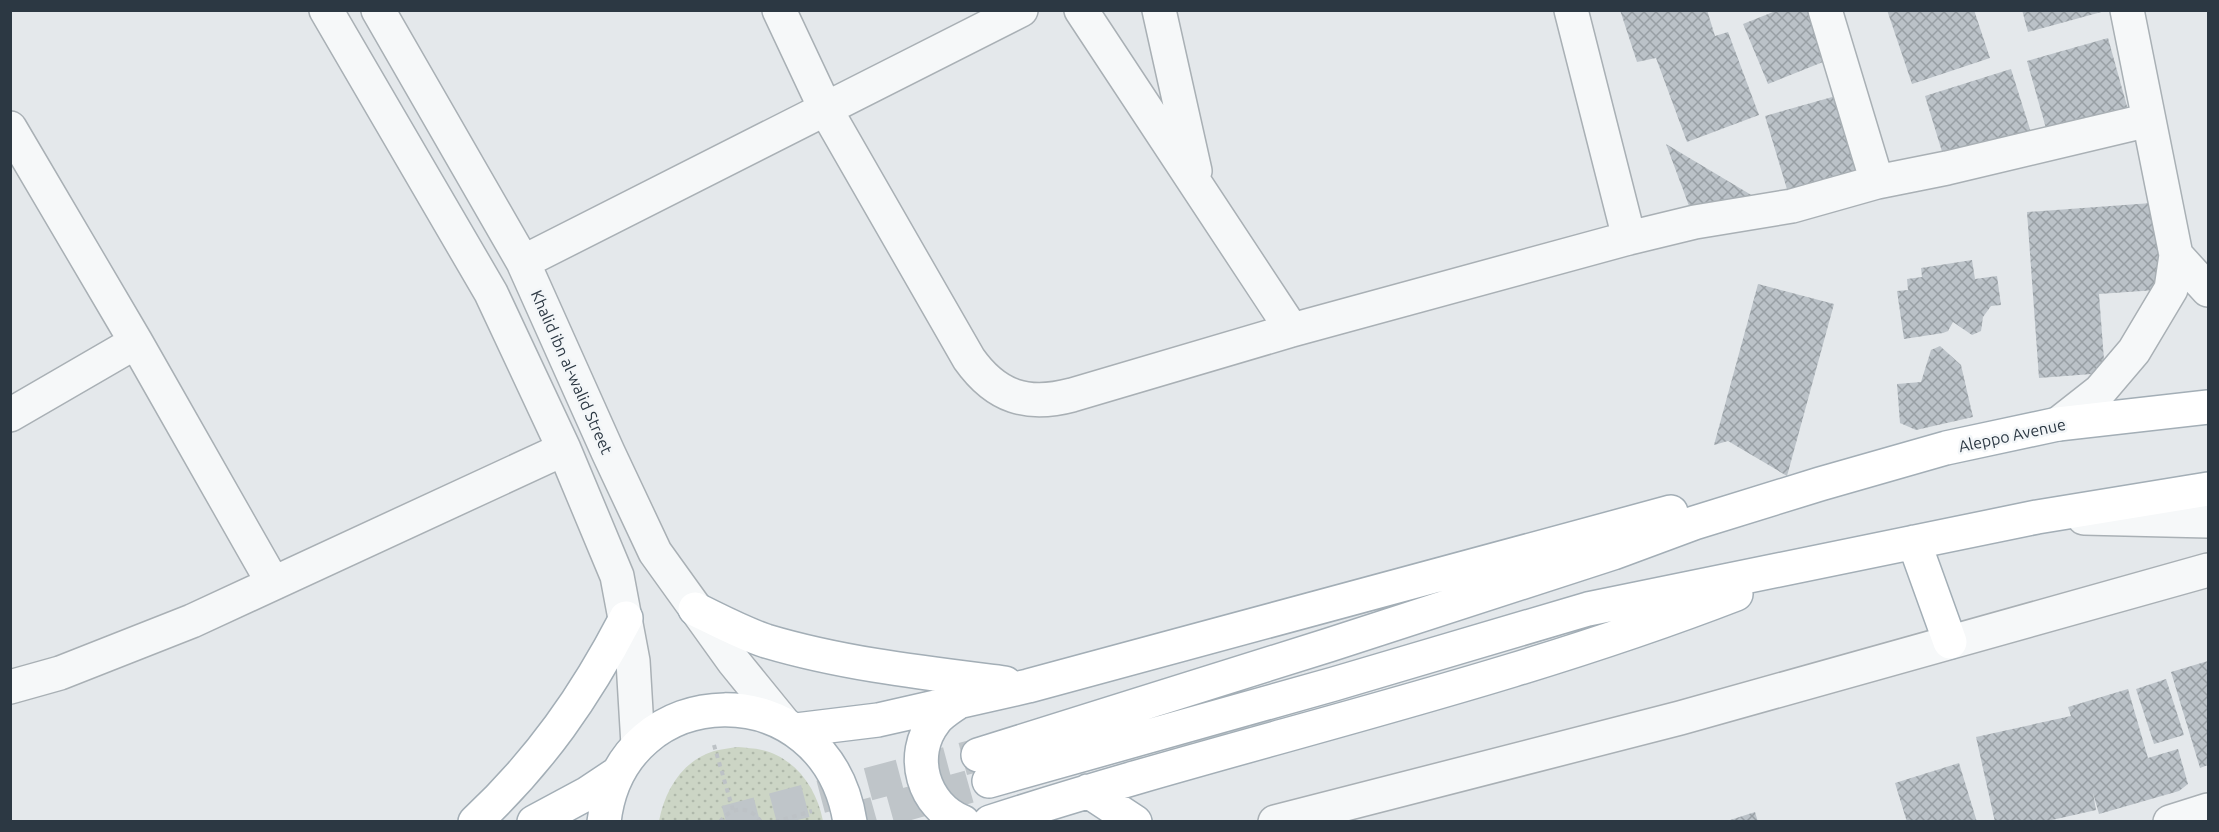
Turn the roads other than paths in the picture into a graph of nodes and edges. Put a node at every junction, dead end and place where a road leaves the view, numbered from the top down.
1 (326, 10) edge
2 (378, 10) edge
3 (779, 10) edge
4 (1021, 10) edge
5 (1081, 10) edge
6 (1159, 10) edge
7 (1571, 10) edge
8 (1825, 10) edge
9 (2127, 10) edge
10 (826, 110) junction
11 (2149, 120) junction
12 (10, 128) edge
13 (1876, 182) junction
14 (1200, 190) junction
15 (1629, 238) junction
16 (2176, 255) junction
17 (523, 262) junction
18 (2208, 290) edge
19 (1292, 330) junction
20 (136, 342) junction
21 (2208, 407) edge
22 (10, 415) edge
23 (2058, 424) junction
24 (564, 449) junction
25 (1820, 484) junction
26 (2208, 489) edge
27 (2037, 517) junction
28 (2208, 521) edge
29 (1914, 542) junction
30 (1824, 560) junction
31 (2208, 570) edge
32 (273, 583) junction
33 (695, 609) junction
34 (626, 618) junction
35 (1950, 642) junction
36 (1028, 686) junction
37 (10, 687) edge
38 (957, 703) junction
39 (789, 726) junction
40 (638, 745) junction
41 (618, 772) junction
42 (1088, 791) junction
43 (2208, 810) edge
44 (1016, 816) edge
45 (1315, 816) edge
46 (475, 822) edge
47 (534, 822) edge
48 (604, 822) edge
49 (850, 822) edge
50 (963, 822) edge
51 (990, 822) edge
52 (1135, 822) edge
53 (1275, 822) edge
54 (2170, 822) edge

1 - 24 street
2 - 17 street, Khalid ibn al-walid Street
3 - 10 street
4 - 10 street
5 - 14 street
6 - 14 street
7 - 15 street
8 - 13 street
9 - 11 street
10 - 17 street
10 - 19 street
11 - 13 street
11 - 16 street
12 - 20 street
13 - 15 street
14 - 19 street
15 - 19 street
16 - 18 street
16 - 23 street
17 - 33 street, Khalid ibn al-walid Street
20 - 22 street
20 - 32 street
21 - 23 main road, Aleppo Avenue
23 - 25 main road, Aleppo Avenue
24 - 32 street
24 - 34 street
25 - 30 main road
25 - 36 main road
26 - 27 main road
27 - 28 street
27 - 29 main road
29 - 30 main road
29 - 35 main road
30 - 42 main road
31 - 35 street
32 - 37 street
33 - 36 main road
33 - 39 street, Khalid ibn al-walid Street
34 - 40 street
34 - 46 main road
35 - 45 street
36 - 38 main road
38 - 39 main road
38 - 50 main road
39 - 40 main road
39 - 49 main road
40 - 41 main road
41 - 47 main road
41 - 48 main road
42 - 44 main road
42 - 52 main road
43 - 54 street
44 - 51 main road
45 - 53 street

